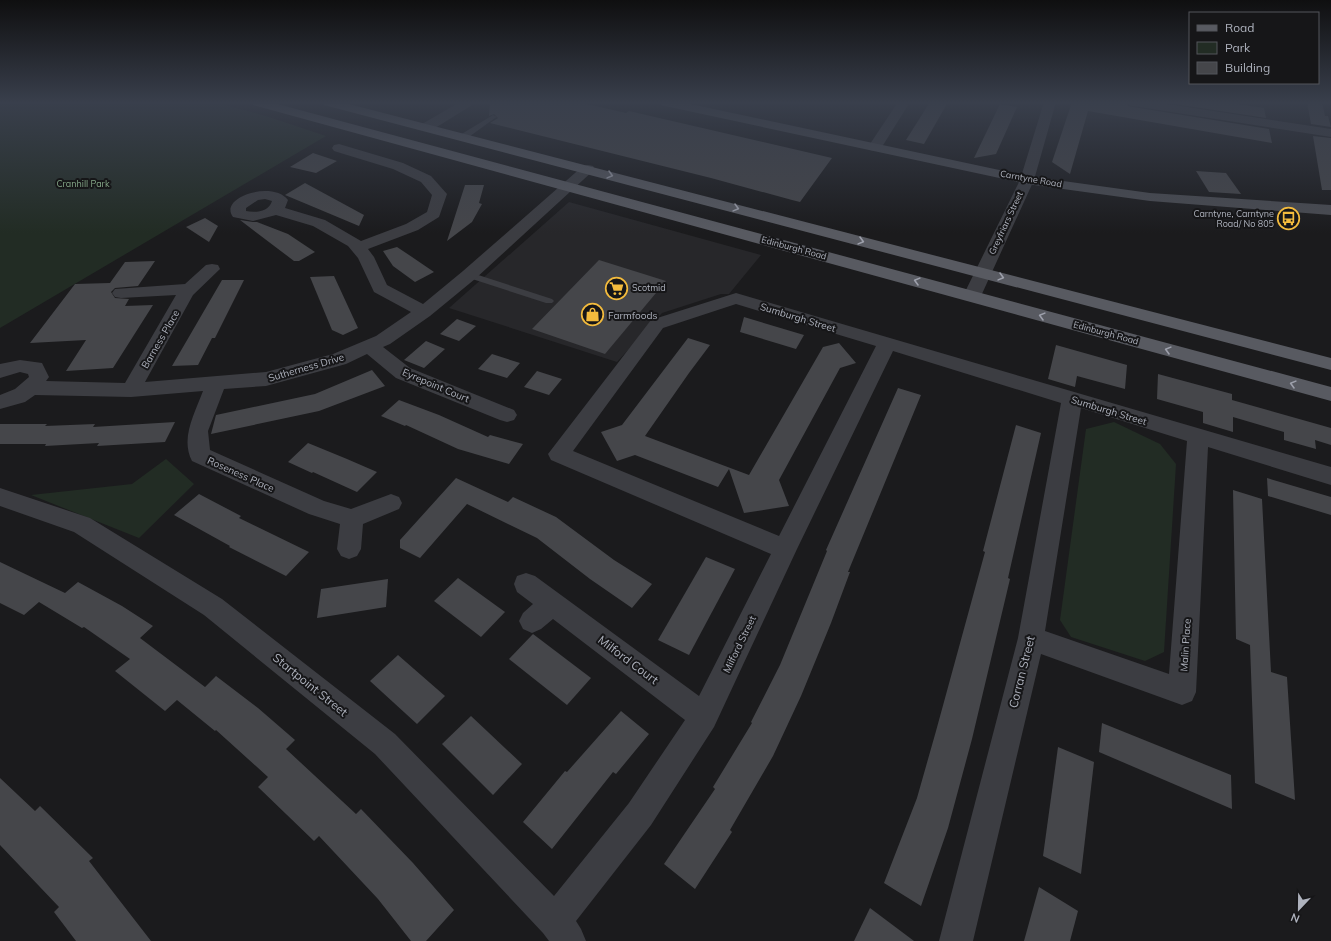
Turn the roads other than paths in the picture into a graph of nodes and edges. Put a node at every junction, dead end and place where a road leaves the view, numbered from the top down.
1 (418, 146) edge
2 (460, 146) edge
3 (499, 146) edge
4 (870, 146) edge
5 (1037, 146) edge
6 (875, 147) joint
7 (339, 148) dead end
8 (451, 155) junction
9 (364, 156) junction
10 (348, 165) dead end
11 (588, 169) junction
12 (1027, 180) junction
13 (568, 186) junction
14 (275, 210) dead end
15 (1331, 210) edge
16 (357, 248) junction
17 (212, 269) dead end
18 (983, 273) junction
19 (469, 275) junction
20 (189, 289) junction
21 (121, 293) dead end
22 (972, 296) junction
23 (549, 301) dead end
24 (424, 312) junction
25 (887, 344) junction
26 (370, 346) junction
27 (1331, 364) edge
28 (0, 371) edge
29 (216, 383) junction
30 (32, 388) junction
31 (131, 390) junction
32 (1331, 394) edge
33 (1072, 399) junction
34 (0, 402) edge
35 (507, 415) dead end
36 (1198, 437) junction
37 (1331, 476) edge
38 (0, 497) edge
39 (391, 503) dead end
40 (352, 519) junction
41 (349, 549) dead end
42 (785, 549) junction
43 (526, 584) dead end
44 (552, 603) junction
45 (532, 621) dead end
46 (1031, 638) junction
47 (704, 717) junction
48 (562, 931) edge
49 (956, 941) edge

1 - 8 main road, Edinburgh Road
2 - 8 main road
3 - 11 main road
4 - 6 street, Carntyne Road
5 - 12 street, Greyfriars Street
6 - 12 street, Carntyne Road
7 - 9 street
8 - 13 main road, Edinburgh Road
9 - 10 street
9 - 16 street
11 - 13 street, Sutherness Drive
11 -> 18 main road
12 - 15 street, Carntyne Road
12 - 18 street, Greyfriars Street
13 - 19 street, Sutherness Drive
22 -> 13 main road, Edinburgh Road
14 - 16 street
16 - 24 street
17 - 20 street, Barness Place
18 - 22 street, Greyfriars Street
18 -> 27 main road
19 - 23 lane
19 - 24 street, Sutherness Drive
20 - 21 street
20 - 31 street, Barness Place
32 -> 22 main road, Edinburgh Road
24 - 26 street, Sutherness Drive
25 - 33 street, Sumburgh Street
25 - 42 street, Milford Street
25 - 42 street, Sumburgh Street
26 - 29 street, Sutherness Drive
26 - 35 street, Eyrepoint Court
28 - 30 street
29 - 31 street, Sutherness Drive
29 - 40 street, Roseness Place
30 - 31 street, Sutherness Drive
30 - 34 street
33 - 36 street, Sumburgh Street
33 - 46 street, Corran Street
36 - 37 street, Sumburgh Street
36 - 46 street, Malin Place
38 - 48 street, Startpoint Street
39 - 40 street
40 - 41 street
42 - 47 street, Milford Street
43 - 44 street, Milford Court
44 - 45 street
44 - 47 street, Milford Court
46 - 49 street, Corran Street
47 - 48 street, Milford Street

